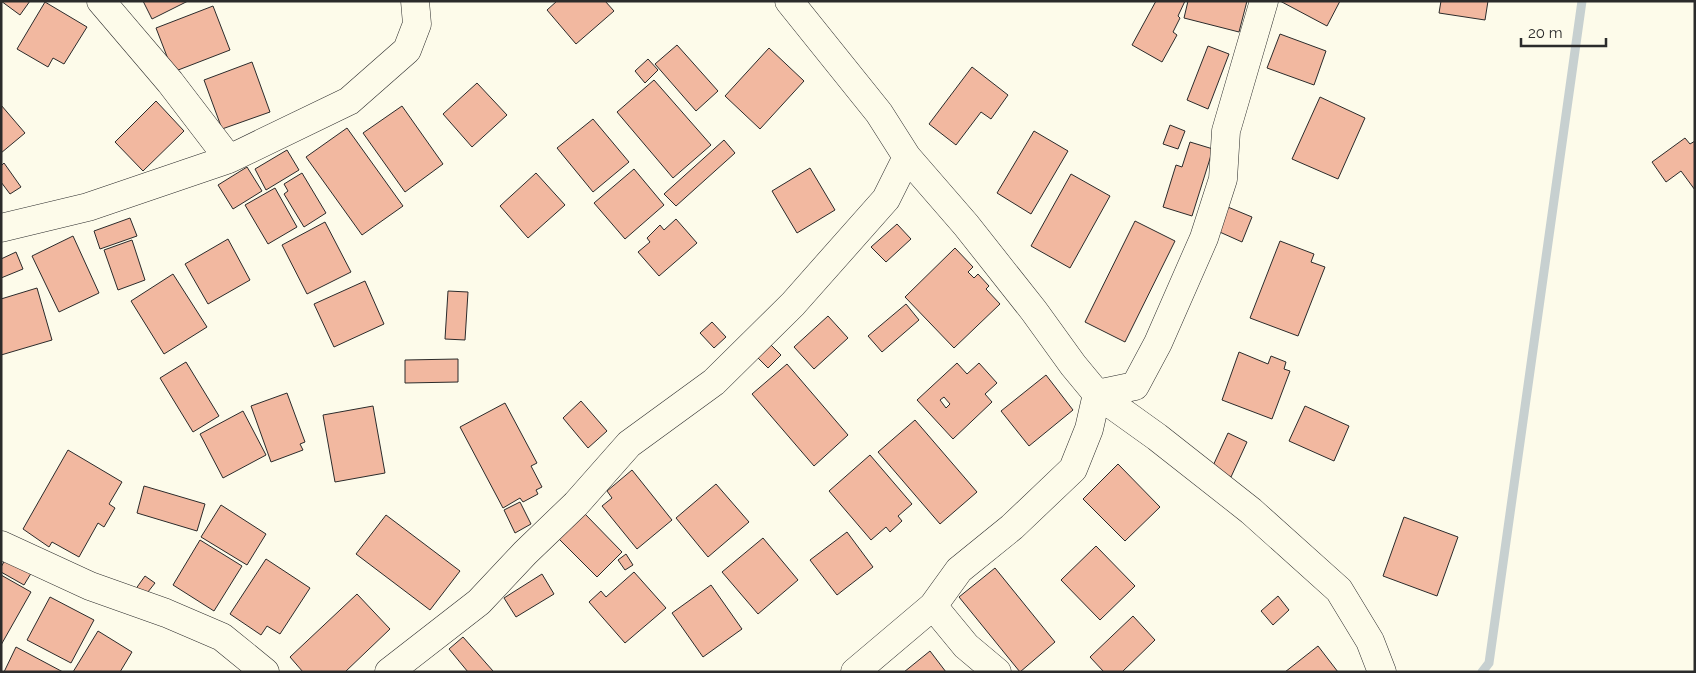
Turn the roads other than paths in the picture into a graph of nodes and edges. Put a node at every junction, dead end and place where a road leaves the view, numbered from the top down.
1 (101, 1) edge
2 (415, 1) edge
3 (789, 1) edge
4 (1264, 1) edge
5 (907, 158) junction
6 (229, 159) junction
7 (1, 228) edge
8 (1097, 394) junction
9 (1, 545) edge
10 (933, 606) junction
11 (265, 672) edge
12 (389, 672) edge
13 (855, 672) edge
14 (997, 672) edge
15 (1382, 672) edge

1 - 6 street
2 - 6 street
3 - 5 street
4 - 8 street
5 - 8 street
5 - 12 street
6 - 7 street
8 - 10 street
8 - 15 street
9 - 11 street
10 - 13 street
10 - 14 street

